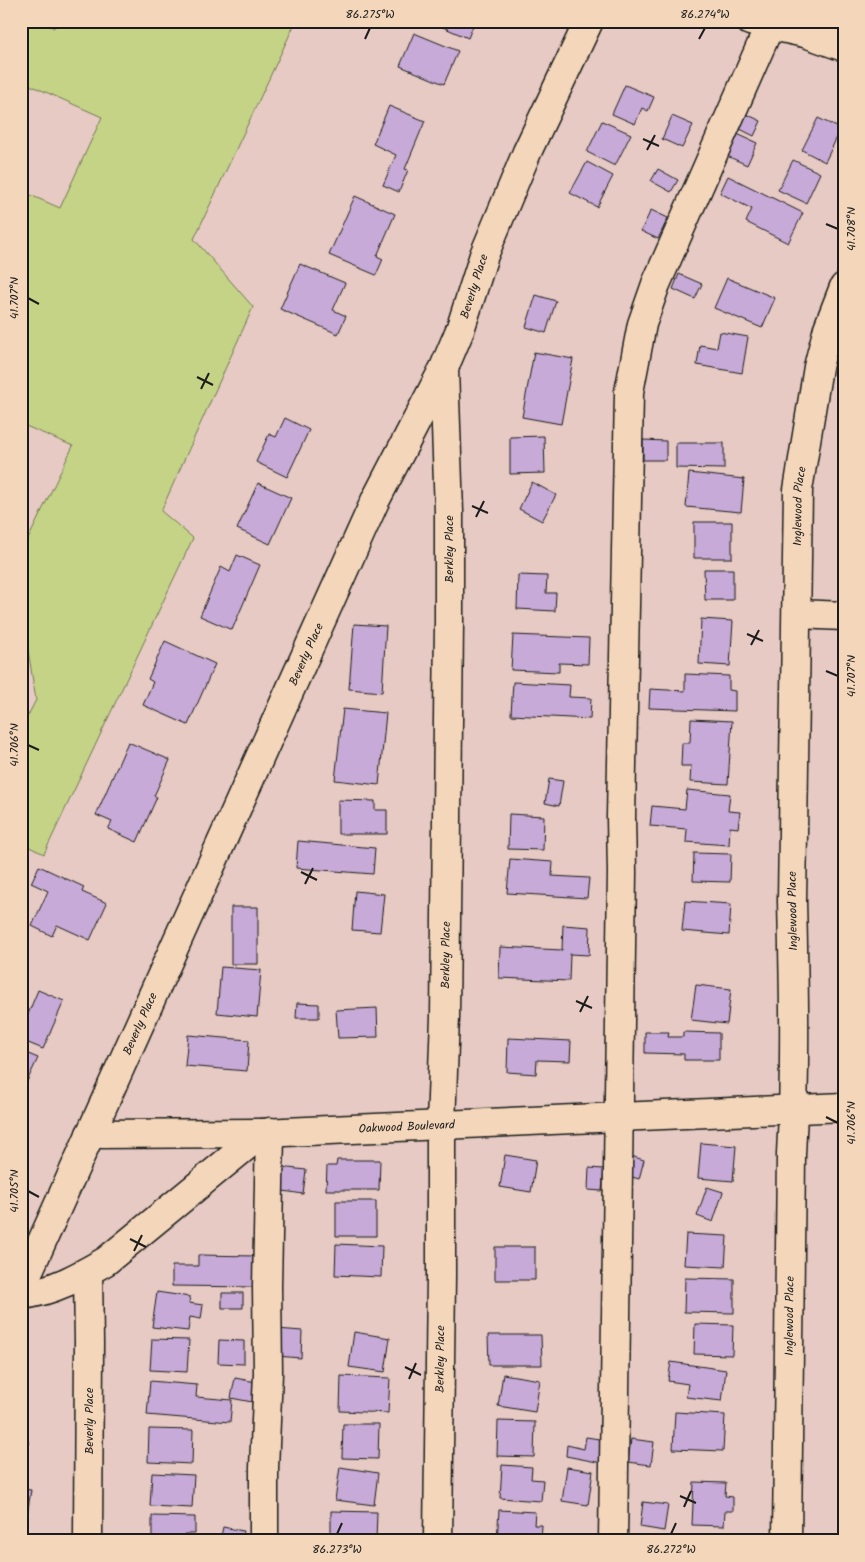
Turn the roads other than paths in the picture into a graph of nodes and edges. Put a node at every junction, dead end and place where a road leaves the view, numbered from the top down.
1 (589, 21) edge
2 (760, 23) edge
3 (835, 36) edge
4 (844, 287) edge
5 (444, 368) junction
6 (796, 614) junction
7 (844, 616) edge
8 (844, 1107) edge
9 (794, 1109) junction
10 (618, 1117) junction
11 (441, 1124) junction
12 (266, 1132) junction
13 (90, 1134) junction
14 (88, 1272) junction
15 (21, 1288) edge
16 (21, 1294) edge
17 (88, 1541) edge
18 (264, 1541) edge
19 (438, 1541) edge
20 (613, 1541) edge
21 (787, 1541) edge

1 - 5 street, Beverly Place
2 - 3 street
2 - 10 street
4 - 6 street, Inglewood Place
5 - 11 street, Berkley Place
5 - 13 street, Beverly Place
6 - 7 street
6 - 9 street, Inglewood Place
8 - 9 street, Oakwood Boulevard
9 - 10 street, Oakwood Boulevard
9 - 21 street, Inglewood Place
10 - 11 street, Oakwood Boulevard
10 - 20 street
11 - 12 street, Oakwood Boulevard
11 - 19 street, Berkley Place
12 - 13 street
12 - 14 street
12 - 18 street
13 - 15 street, Beverly Place
14 - 16 street
14 - 17 street, Beverly Place

